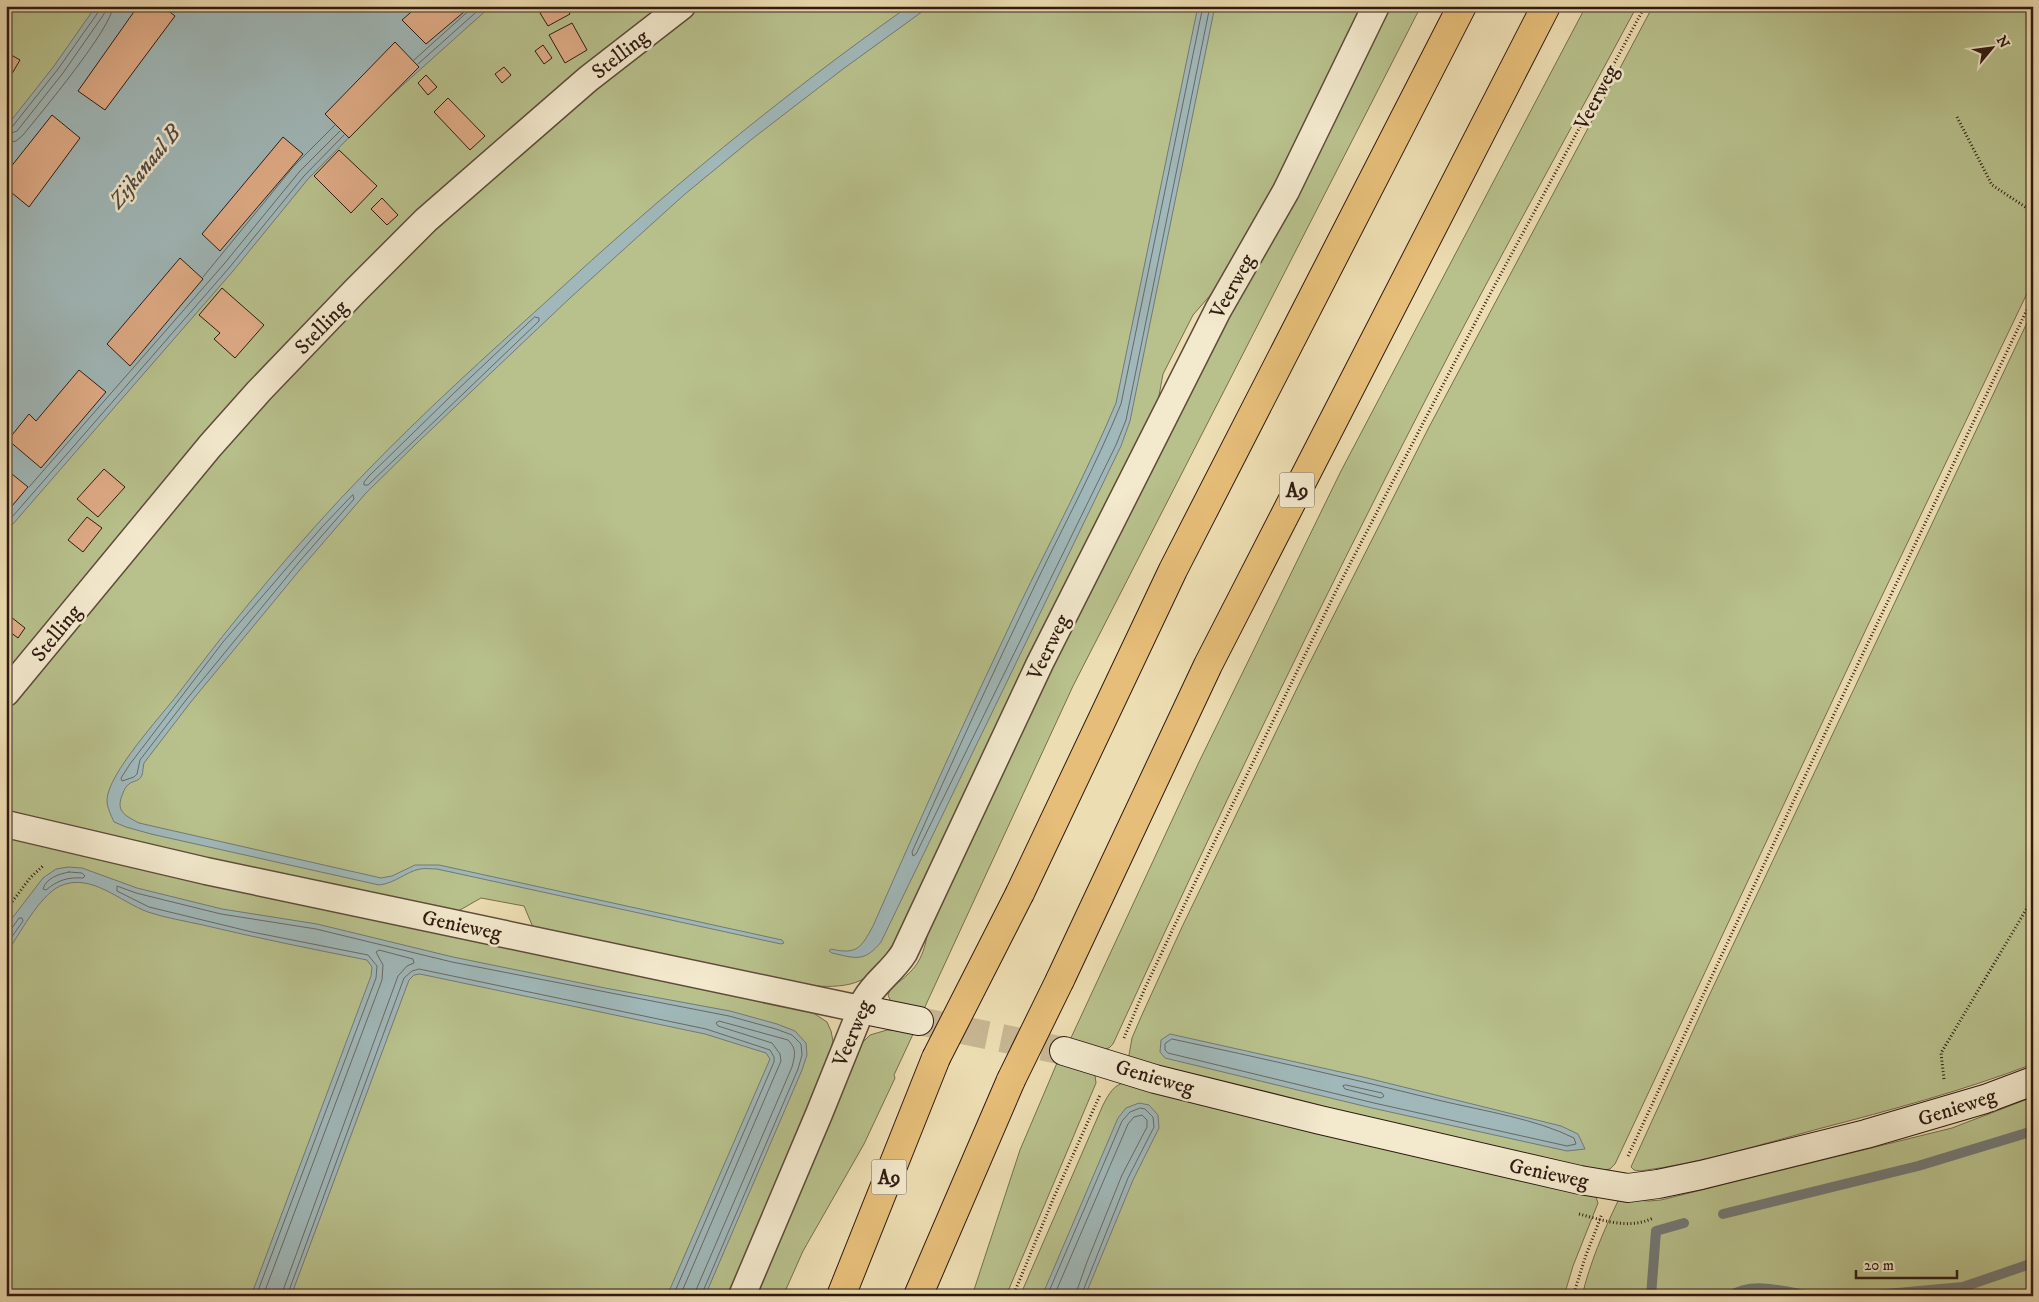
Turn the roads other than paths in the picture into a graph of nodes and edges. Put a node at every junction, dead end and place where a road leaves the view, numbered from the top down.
1 (682, 6) edge
2 (1376, 6) edge
3 (1462, 6) edge
4 (1546, 6) edge
5 (6, 693) edge
6 (6, 824) edge
7 (860, 1009) junction
8 (919, 1021) tunnel mouth
9 (1064, 1052) tunnel mouth
10 (2033, 1081) edge
11 (742, 1296) edge
12 (841, 1296) edge
13 (918, 1296) edge

1 - 5 street, Stelling
2 - 7 street, Veerweg
3 - 12 highway, A9, bridge
4 - 13 highway, A9, bridge
6 - 7 street, Genieweg
7 - 8 street, Genieweg
7 - 11 street, Veerweg
9 - 10 street, Genieweg

